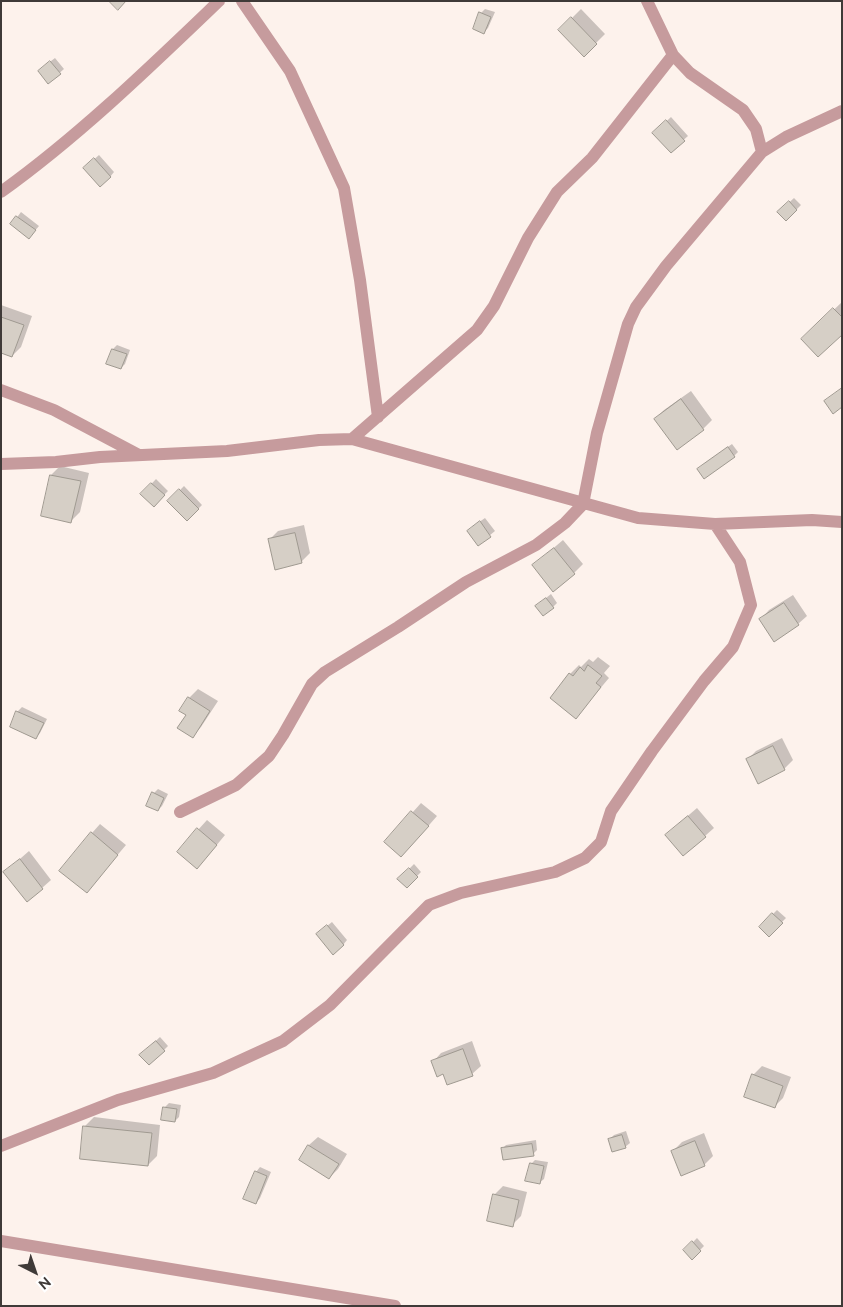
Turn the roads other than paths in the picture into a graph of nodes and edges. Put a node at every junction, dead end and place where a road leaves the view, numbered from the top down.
1 (219, 1) edge
2 (242, 1) edge
3 (647, 1) edge
4 (673, 55) junction
5 (842, 110) edge
6 (762, 152) junction
7 (1, 192) edge
8 (1, 390) edge
9 (378, 417) junction
10 (352, 439) junction
11 (139, 455) junction
12 (1, 464) edge
13 (583, 504) junction
14 (842, 522) edge
15 (715, 524) junction
16 (180, 812) dead end
17 (1, 1146) edge
18 (1, 1241) edge
19 (366, 1303) edge
20 (395, 1306) edge

1 - 7 street
2 - 9 street
3 - 4 street
4 - 6 street
4 - 9 street
5 - 6 street
6 - 13 street
8 - 11 street
9 - 10 street
10 - 11 street
10 - 13 street
11 - 12 street
13 - 15 street
13 - 16 street
14 - 15 street
15 - 17 street
18 - 19 street
19 - 20 street

